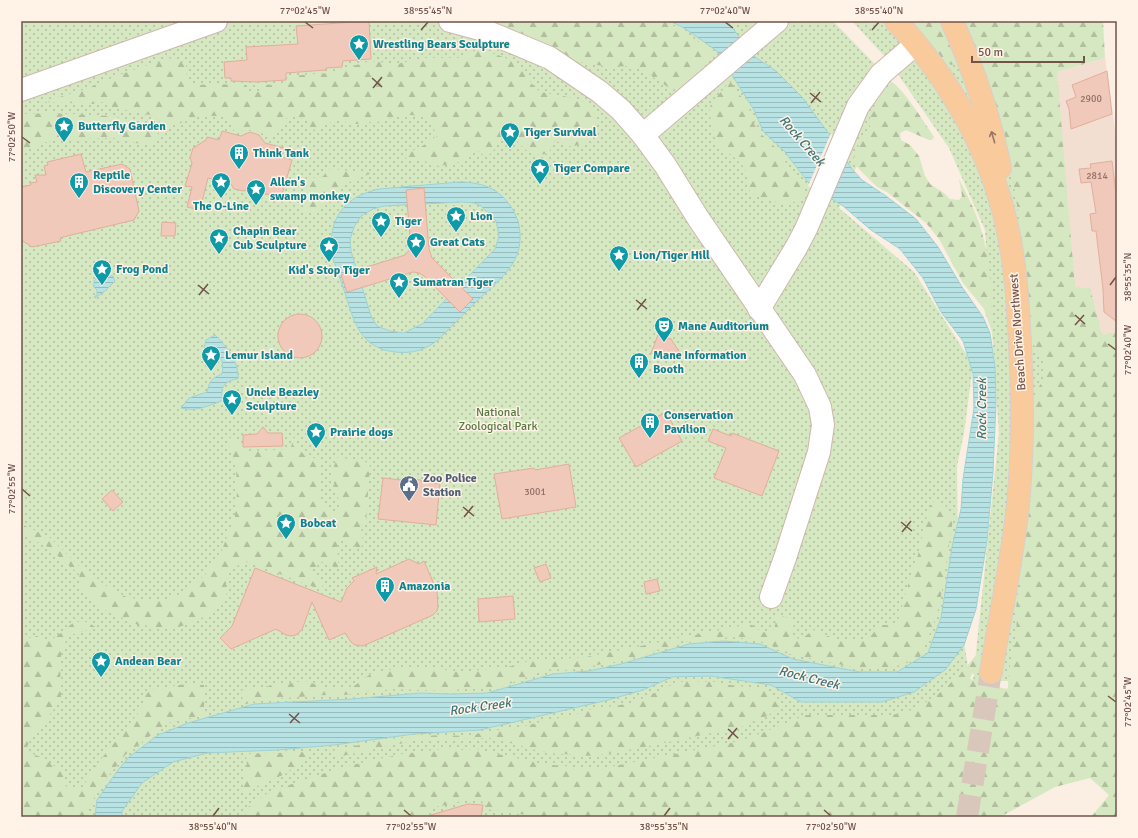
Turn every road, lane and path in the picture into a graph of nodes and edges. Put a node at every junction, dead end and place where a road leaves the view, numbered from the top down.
1 (216, 21) edge
2 (450, 21) edge
3 (777, 21) edge
4 (896, 21) edge
5 (952, 21) edge
6 (916, 44) junction
7 (21, 90) edge
8 (643, 134) junction
9 (1008, 230) junction
10 (759, 308) junction
11 (771, 597) dead end
12 (991, 672) tunnel mouth

1 - 7 street
2 - 8 street
3 - 8 street
4 - 6 main road, Beach Drive Northwest
9 -> 5 main road
6 - 9 main road, Beach Drive Northwest
6 - 10 street
8 - 10 street
9 - 12 main road, Beach Drive Northwest
10 - 11 street

